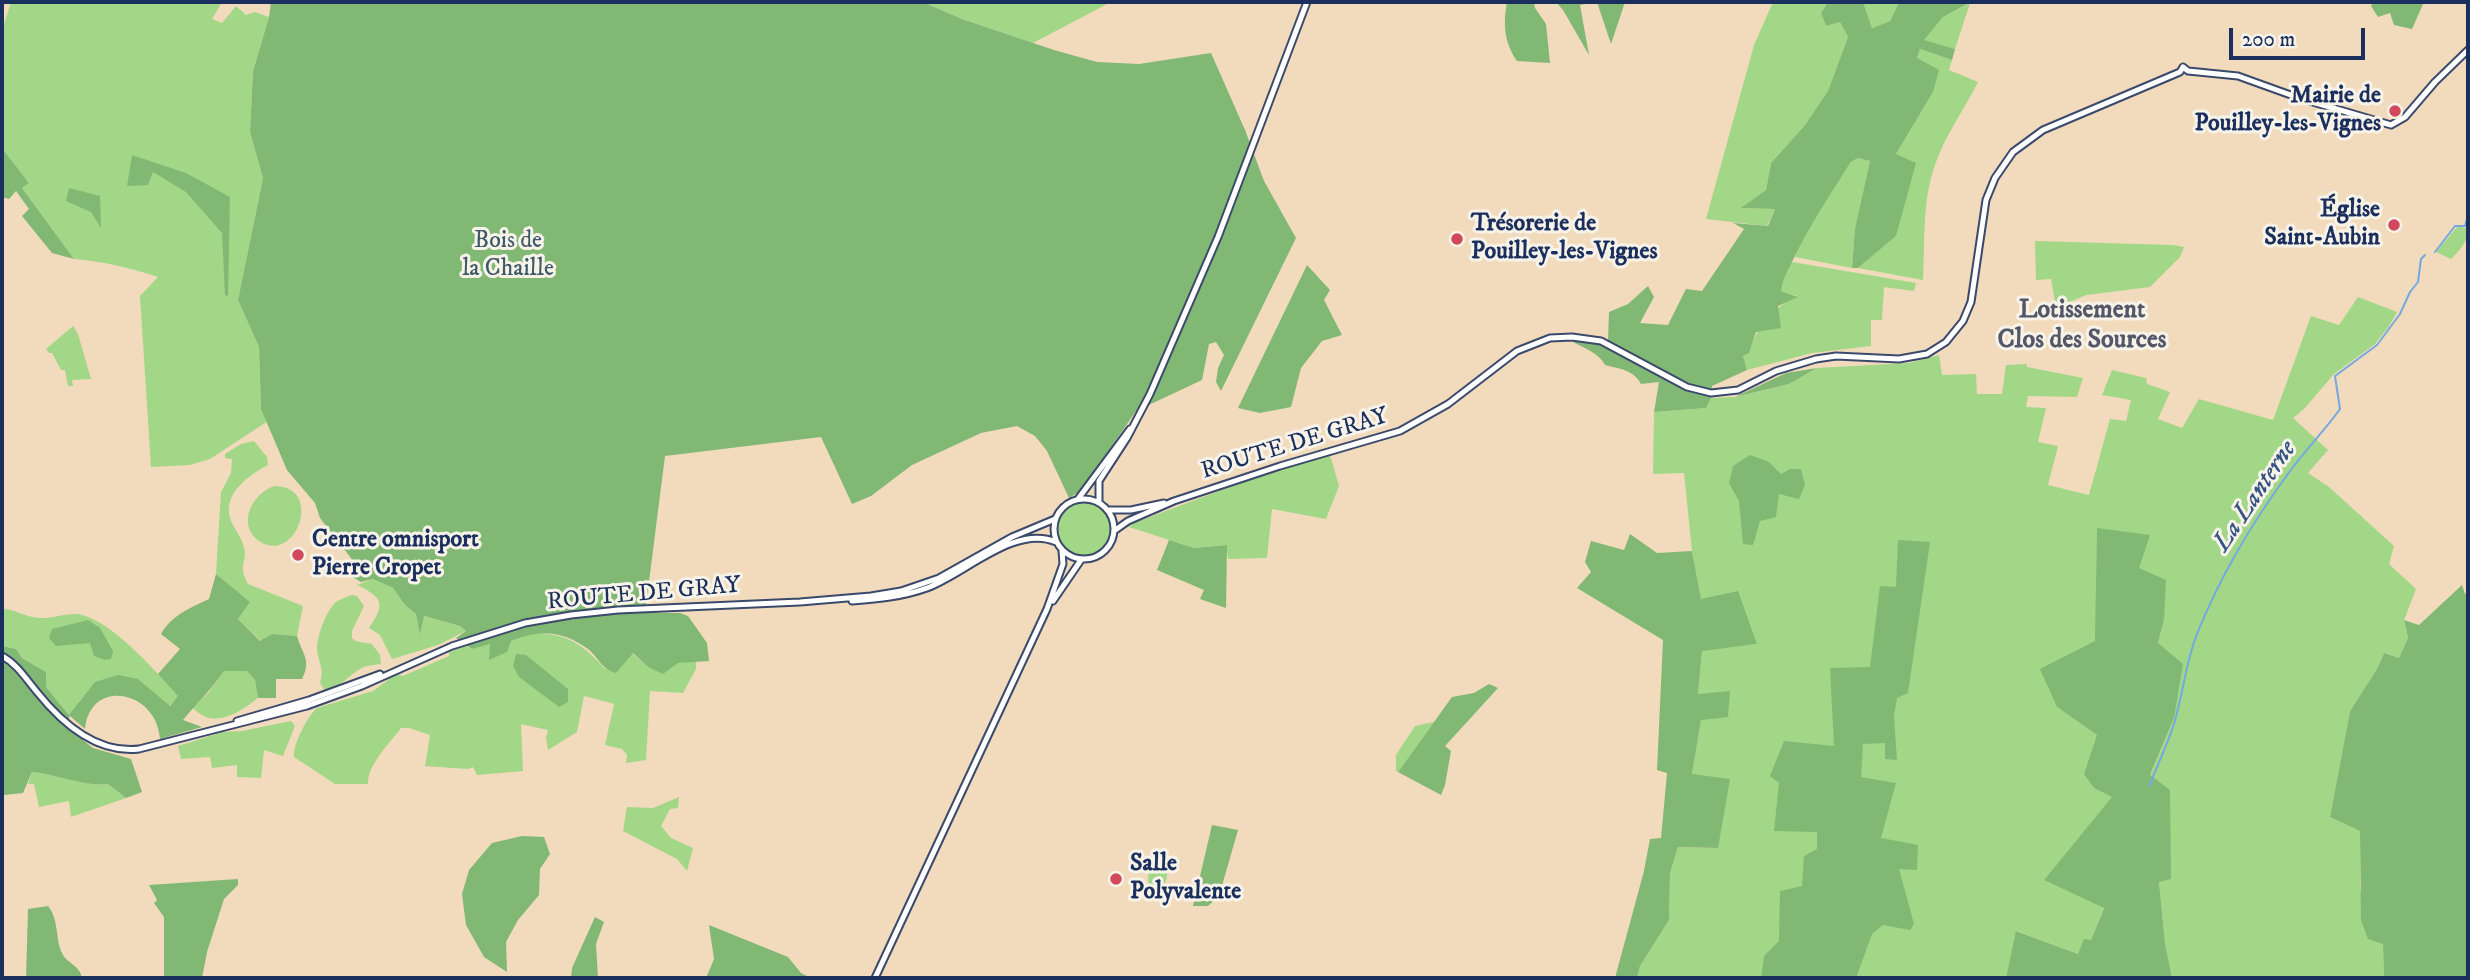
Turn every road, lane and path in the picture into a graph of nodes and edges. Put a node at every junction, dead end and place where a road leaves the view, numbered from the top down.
1 (1307, 2) edge
2 (2468, 50) edge
3 (1134, 424) junction
4 (1078, 499) junction
5 (1174, 501) junction
6 (1099, 503) junction
7 (1107, 510) junction
8 (1055, 519) junction
9 (1114, 531) junction
10 (1056, 542) junction
11 (1062, 551) junction
12 (1081, 560) junction
13 (800, 602) junction
14 (1047, 609) junction
15 (435, 653) junction
16 (2, 656) edge
17 (190, 736) junction
18 (876, 978) edge

1 - 3 main road
2 - 5 main road, ROUTE DE GRAY
3 - 4 main road
3 - 6 main road
4 - 6 main road
4 - 8 main road
5 - 7 main road, ROUTE DE GRAY
5 - 9 main road, ROUTE DE GRAY
6 - 7 main road
7 - 9 main road
8 - 10 main road
8 - 13 main road, ROUTE DE GRAY
9 - 12 main road
10 - 11 main road
10 - 13 main road, ROUTE DE GRAY
11 - 12 main road
11 - 14 main road
12 - 14 main road
13 - 15 main road, ROUTE DE GRAY
14 - 18 main road
15 - 17 main road
15 - 17 main road, ROUTE DE GRAY
16 - 17 main road

